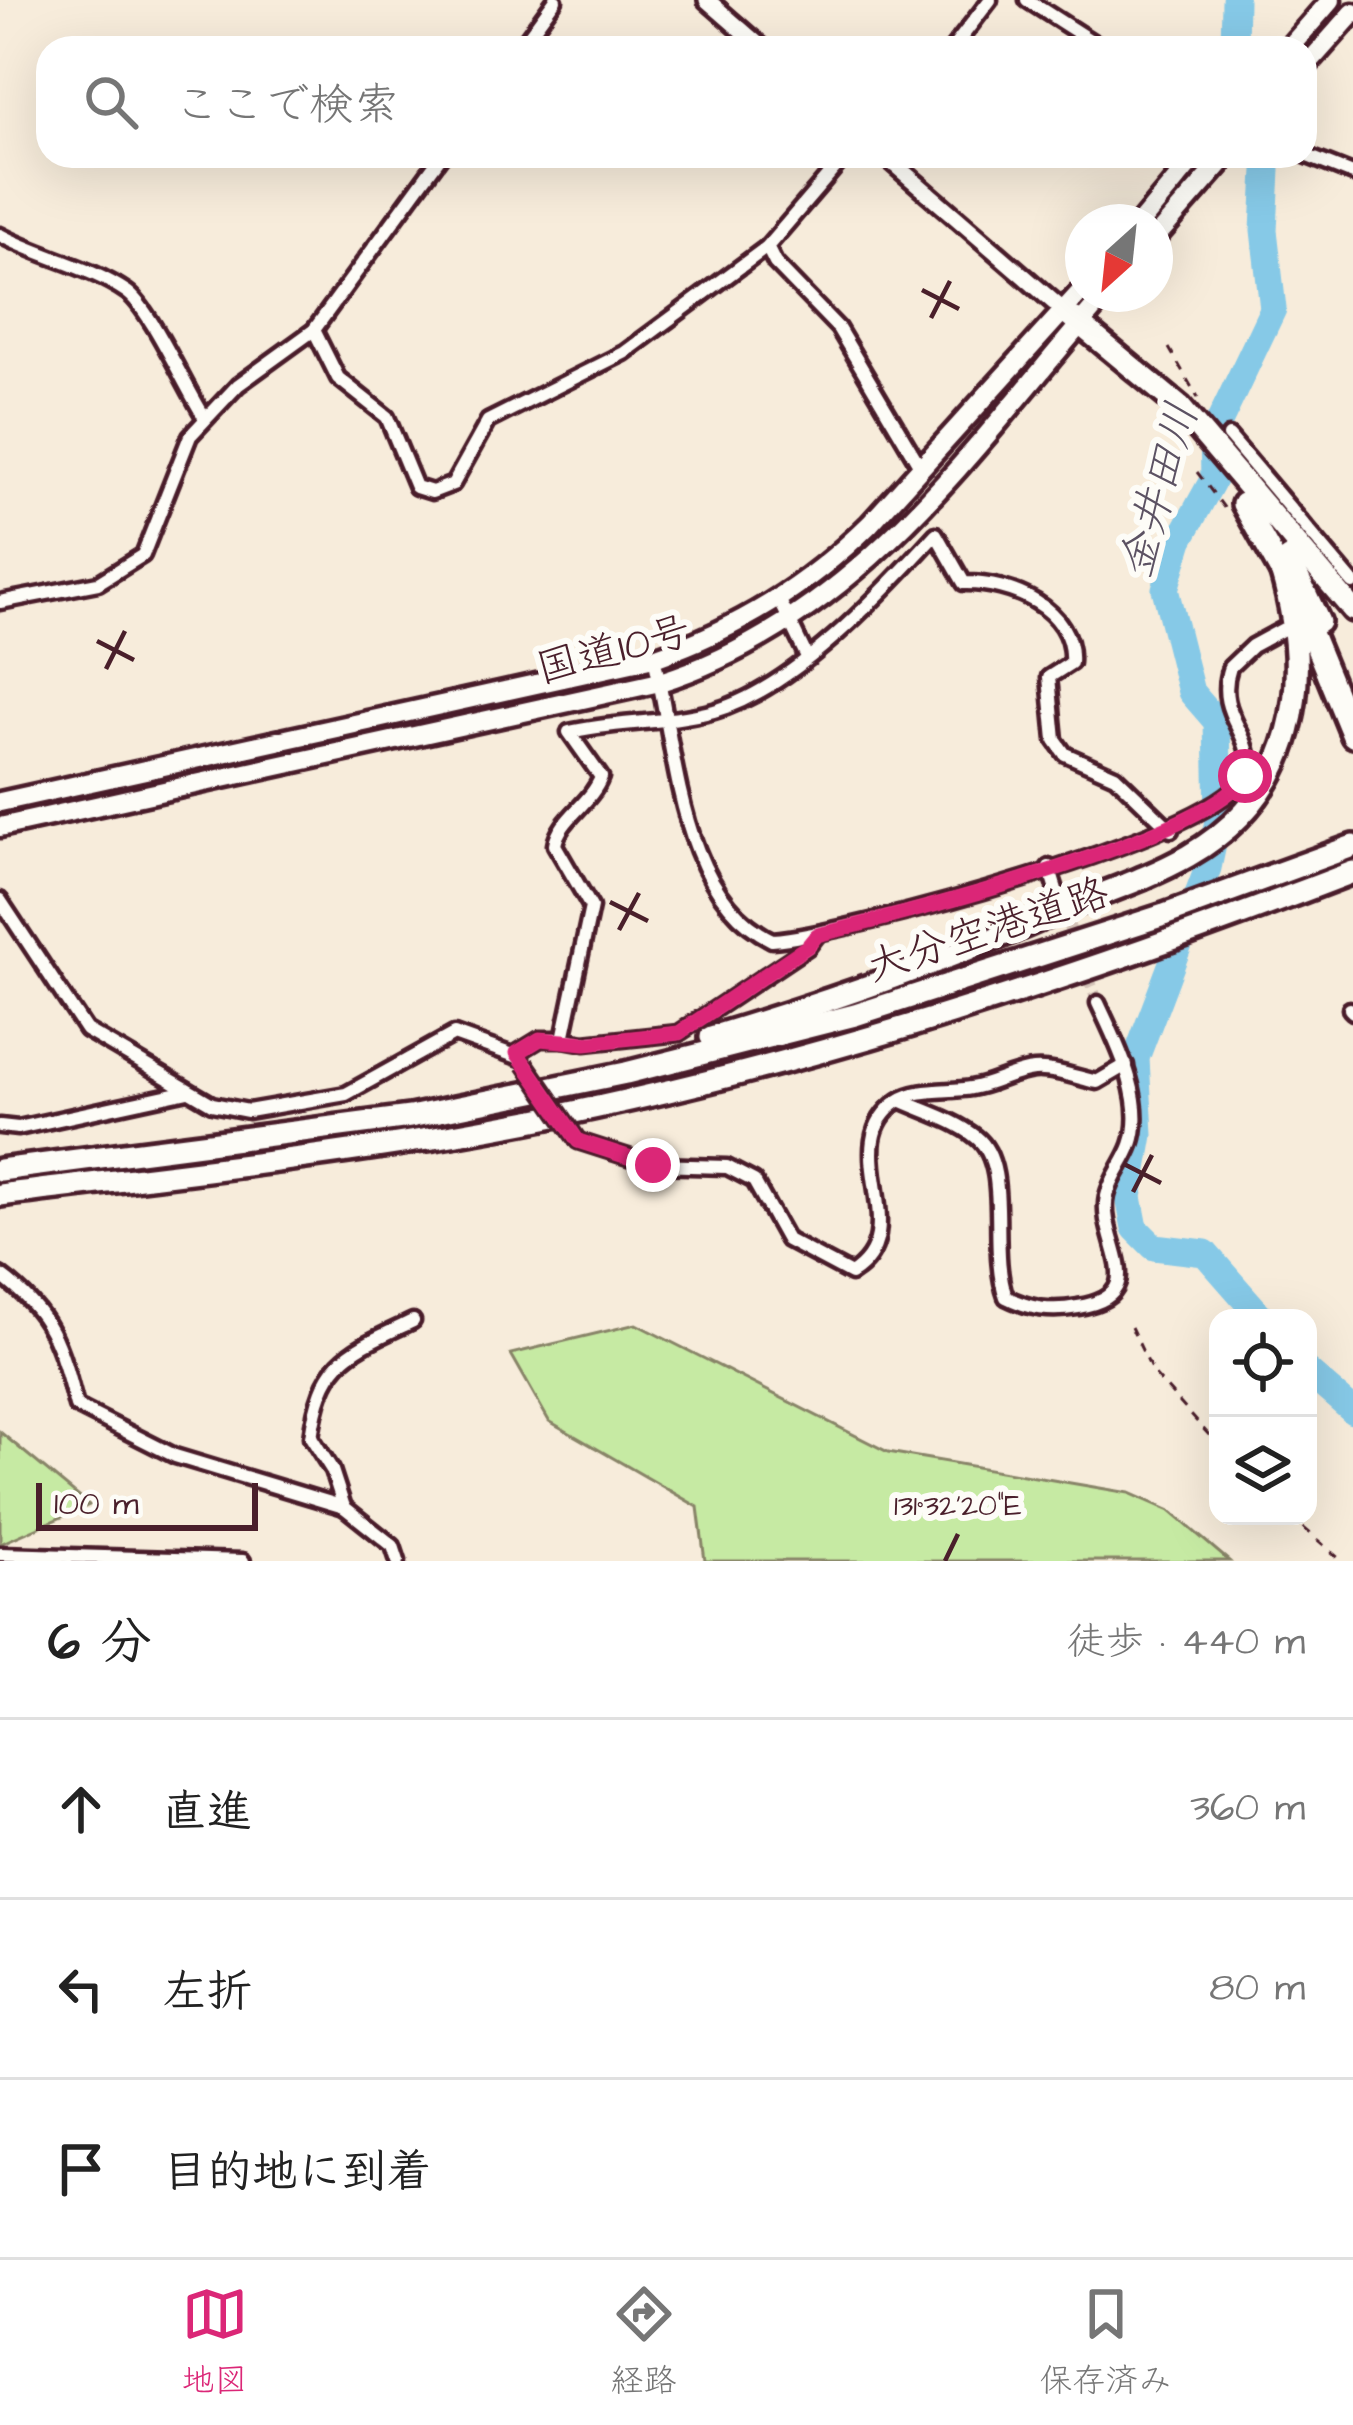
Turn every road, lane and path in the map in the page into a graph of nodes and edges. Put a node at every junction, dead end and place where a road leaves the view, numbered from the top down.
1 (555, 0) edge
2 (707, 0) edge
3 (990, 0) edge
4 (1027, 0) edge
5 (1331, 0) edge
6 (1353, 13) edge
7 (529, 36) edge
8 (748, 36) edge
9 (962, 36) edge
10 (1083, 36) edge
11 (1300, 36) edge
12 (1317, 54) edge
13 (1317, 160) edge
14 (432, 168) edge
15 (835, 168) edge
16 (899, 168) edge
17 (1186, 168) edge
18 (1216, 168) edge
19 (1353, 174) edge
20 (1156, 204) edge
21 (1173, 218) edge
22 (0, 235) edge
23 (767, 247) junction
24 (1074, 312) edge
25 (1079, 312) edge
26 (1072, 317) junction
27 (314, 330) junction
28 (1168, 348) dead end
29 (1161, 395) junction
30 (1202, 404) dead end
31 (206, 418) junction
32 (1228, 436) dead end
33 (1201, 464) junction
34 (921, 468) junction
35 (1231, 490) junction
36 (1264, 510) junction
37 (1281, 571) junction
38 (1353, 584) edge
39 (779, 599) junction
40 (0, 602) edge
41 (1353, 610) edge
42 (792, 623) junction
43 (1289, 626) dead end
44 (807, 657) junction
45 (654, 658) junction
46 (660, 682) junction
47 (1353, 704) edge
48 (670, 720) junction
49 (1353, 736) edge
50 (0, 802) edge
51 (0, 827) edge
52 (1171, 830) junction
53 (1353, 846) edge
54 (1049, 867) junction
55 (1353, 872) edge
56 (1353, 884) edge
57 (1058, 896) tunnel mouth
58 (0, 899) edge
59 (1226, 921) junction
60 (817, 935) junction
61 (1098, 1003) tunnel mouth
62 (563, 1039) junction
63 (521, 1059) junction
64 (1126, 1065) junction
65 (188, 1091) junction
66 (899, 1100) junction
67 (410, 1117) junction
68 (0, 1126) edge
69 (0, 1170) edge
70 (0, 1195) edge
71 (0, 1275) edge
72 (413, 1321) dead end
73 (1131, 1327) dead end
74 (1209, 1435) edge
75 (344, 1507) junction
76 (1300, 1525) edge
77 (0, 1554) edge
78 (243, 1561) edge
79 (398, 1561) edge
80 (1342, 1561) edge

1 - 7 street
2 - 8 street
3 - 9 street
4 - 10 street
5 - 11 highway
6 - 12 highway
13 - 19 street
14 - 27 street
15 - 23 street
16 - 26 street
17 - 20 highway
18 - 21 highway
22 - 31 street
23 - 27 street
23 - 34 street
24 - 26 highway, 国道10号
25 - 26 highway, 国道10号
26 - 29 highway
26 - 34 highway, 国道10号
26 - 42 highway, 国道10号
27 - 31 street
28 - 30 path
29 - 33 highway
29 - 35 highway
31 - 40 street
32 - 38 street
33 - 35 highway
33 - 35 path
34 - 39 highway, 国道10号
35 - 36 highway
35 - 37 highway
36 - 41 highway
36 - 47 highway
37 - 49 highway
37 - 67 highway
39 - 42 street
39 - 45 highway, 国道10号
42 - 44 street
42 - 46 highway, 国道10号
43 - 52 street
44 - 48 street
44 - 52 street
45 - 46 street
45 - 50 highway, 国道10号
46 - 48 street
46 - 51 highway, 国道10号
48 - 60 street
48 - 62 street
52 - 54 street
53 - 67 highway, 大分空港道路
54 - 57 street
54 - 60 street
55 - 59 highway, 大分空港道路
56 - 59 highway
58 - 65 street
59 - 70 highway, 大分空港道路
60 - 62 street
61 - 64 street
62 - 63 street
63 - 65 street
63 - 66 street, bridge
64 - 66 street
64 - 66 street
65 - 68 street
67 - 69 highway, 大分空港道路
71 - 75 street
72 - 75 street
73 - 74 path
75 - 79 street
76 - 80 path
77 - 78 street

